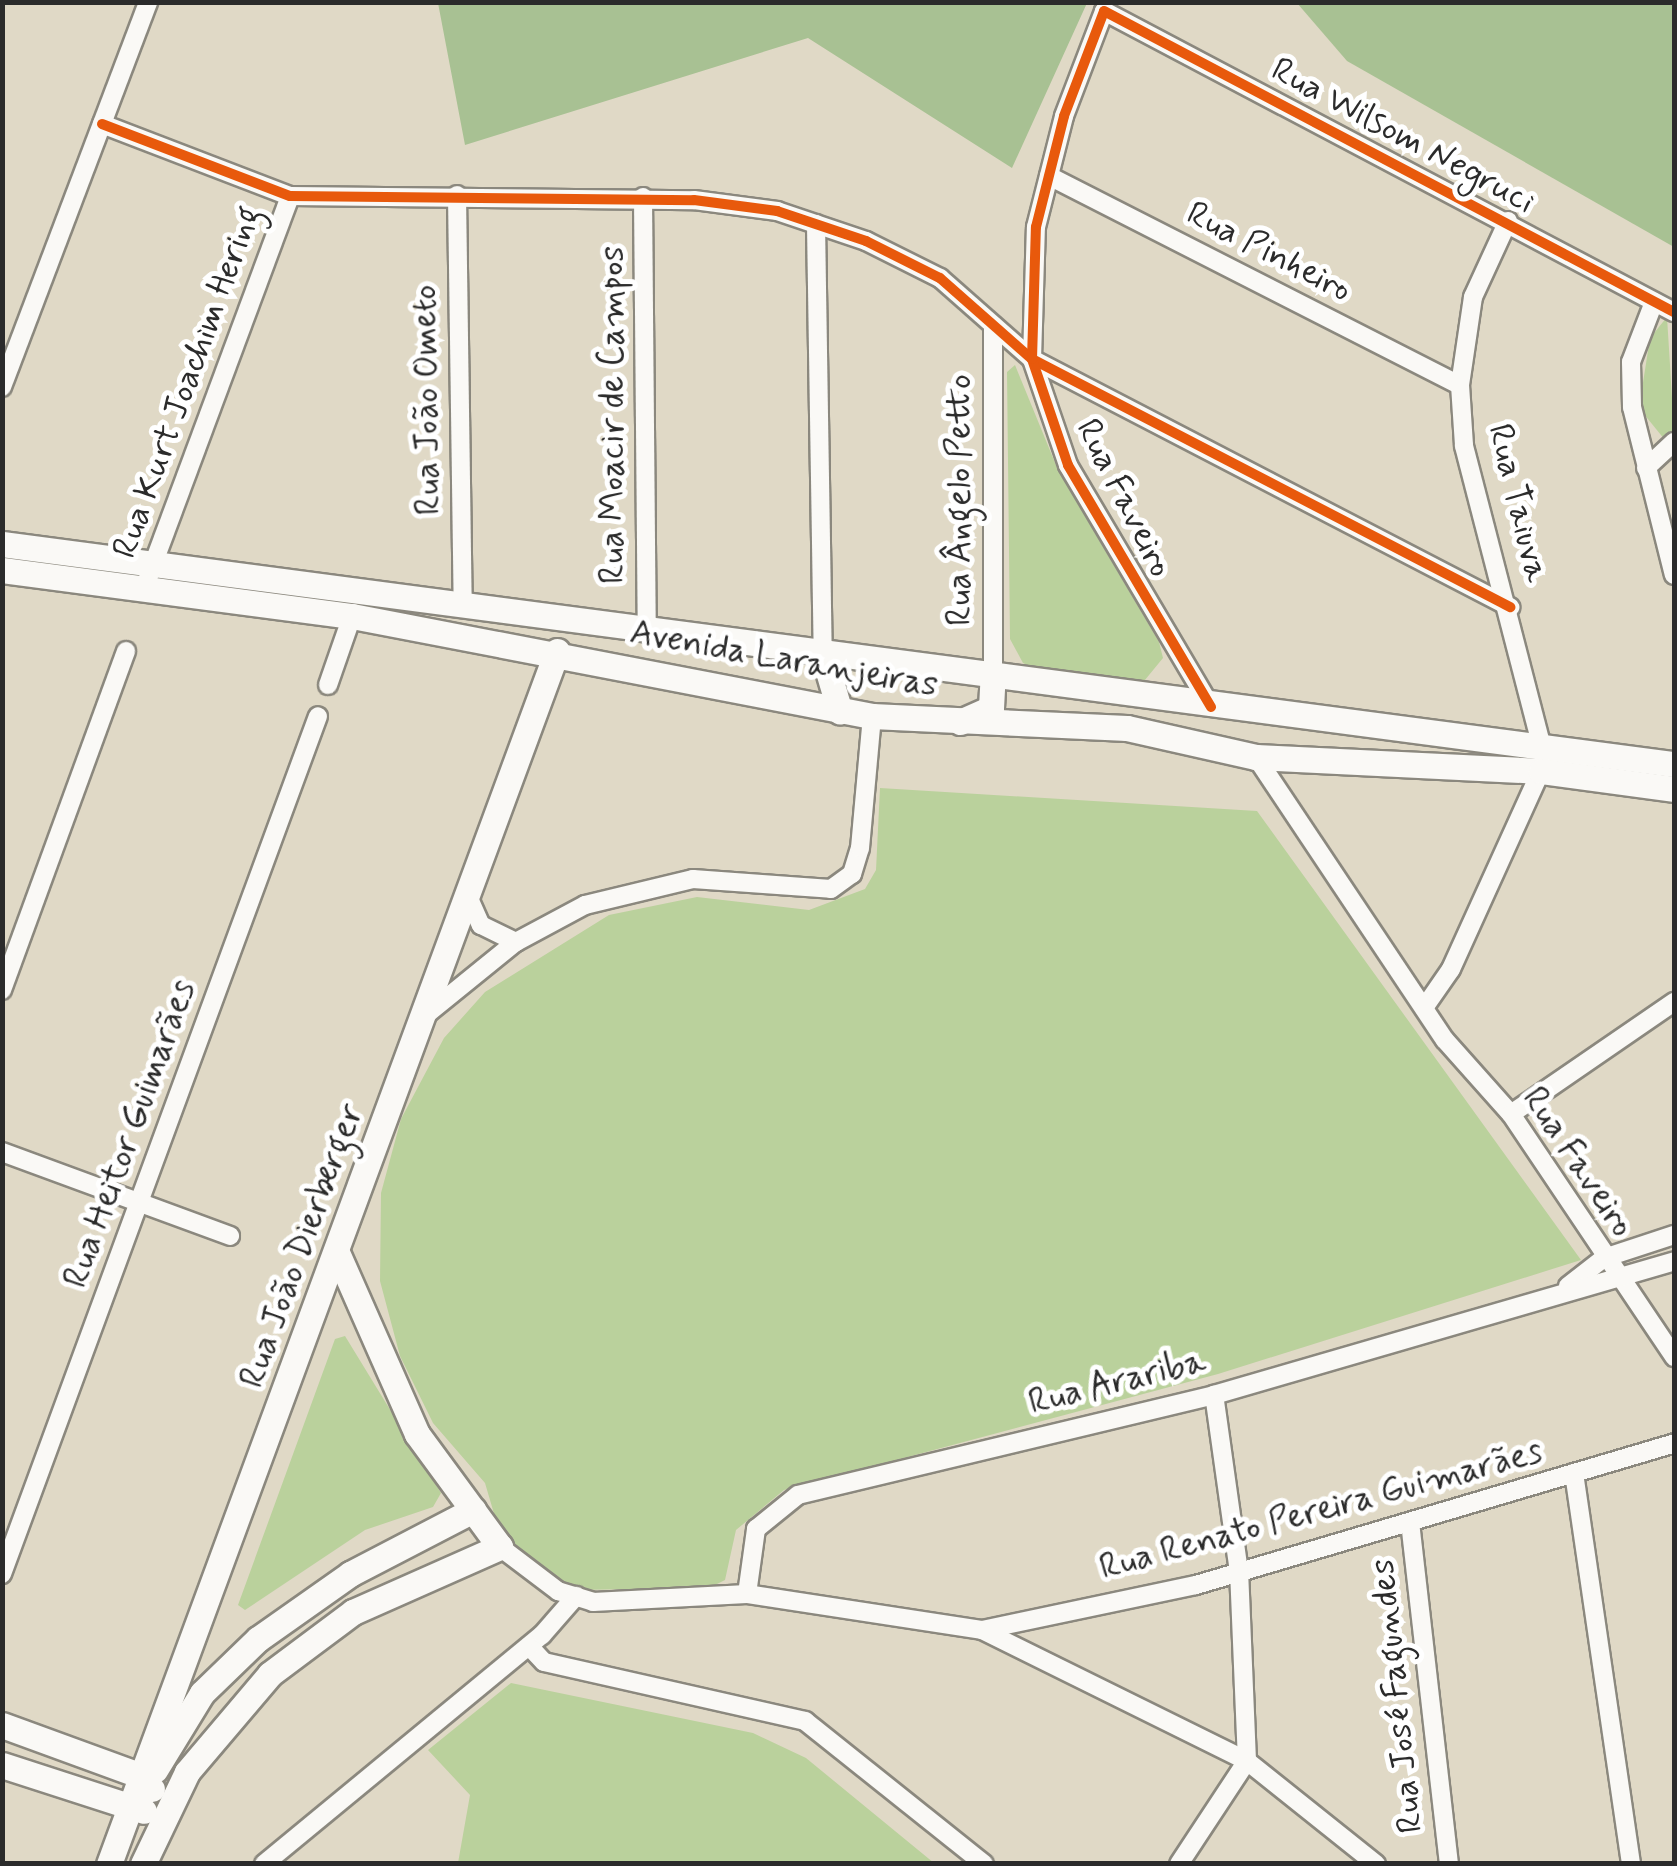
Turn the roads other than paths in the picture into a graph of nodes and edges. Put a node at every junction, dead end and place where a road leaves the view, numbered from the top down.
1 (148, 2) edge
2 (1104, 11) joint
3 (102, 124) junction
4 (1049, 176) junction
5 (290, 196) junction
6 (456, 196) junction
7 (643, 198) junction
8 (1508, 221) junction
9 (816, 224) junction
10 (1654, 302) junction
11 (1674, 312) edge
12 (992, 324) junction
13 (1032, 359) junction
14 (1460, 386) junction
15 (2, 387) edge
16 (1674, 442) edge
17 (1646, 468) junction
18 (2, 544) edge
19 (154, 565) junction
20 (2, 570) edge
21 (1674, 575) edge
22 (144, 589) junction
23 (464, 604) junction
24 (1510, 607) junction
25 (352, 616) junction
26 (647, 633) junction
27 (126, 651) dead end
28 (557, 651) junction
29 (823, 654) junction
30 (993, 675) junction
31 (328, 686) dead end
32 (1211, 706) junction
33 (840, 712) junction
34 (318, 716) dead end
35 (872, 716) junction
36 (950, 725) junction
37 (1256, 757) junction
38 (1541, 759) junction
39 (1674, 764) edge
40 (1674, 789) edge
41 (468, 894) junction
42 (516, 942) junction
43 (2, 990) edge
44 (1674, 1002) edge
45 (1424, 1008) junction
46 (422, 1018) junction
47 (1511, 1114) junction
48 (2, 1152) edge
49 (139, 1202) junction
50 (1674, 1235) edge
51 (230, 1236) dead end
52 (338, 1256) junction
53 (1604, 1258) junction
54 (1674, 1260) edge
55 (1617, 1277) junction
56 (1565, 1289) junction
57 (1674, 1357) edge
58 (1214, 1395) junction
59 (1674, 1444) edge
60 (1574, 1474) junction
61 (473, 1510) junction
62 (1410, 1522) junction
63 (500, 1547) junction
64 (1240, 1572) junction
65 (2, 1574) edge
66 (747, 1594) junction
67 (576, 1596) junction
68 (982, 1630) junction
69 (529, 1646) junction
70 (2, 1725) edge
71 (1247, 1761) junction
72 (2, 1765) edge
73 (141, 1776) junction
74 (164, 1807) junction
75 (128, 1811) junction
76 (109, 1864) edge
77 (143, 1864) edge
78 (264, 1864) edge
79 (984, 1864) edge
80 (1179, 1864) edge
81 (1376, 1864) edge
82 (1449, 1864) edge
83 (1631, 1864) edge

1 - 3 street
2 - 4 street, Rua Faveiro
2 - 8 street, Rua Wilsom Negruci
3 - 5 street
3 - 15 street
4 - 13 street, Rua Faveiro
4 - 14 street, Rua Pinheiro
5 - 6 street
5 - 19 street, Rua Kurt Joachim Hering
6 - 7 street
6 - 23 street, Rua João Ometo
7 - 9 street
7 - 26 street, Rua Moacir de Campos
8 - 10 street, Rua Wilsom Negruci
8 - 14 street, Rua Taiuva
9 - 12 street
9 - 29 street
10 - 11 street, Rua Wilsom Negruci
10 - 17 street
12 - 13 street
12 - 30 street, Rua Ângelo Petto
13 - 24 street
13 - 32 street, Rua Faveiro
14 - 24 street, Rua Taiuva
16 - 17 street
17 - 21 street
18 - 19 main road, Avenida Laranjeiras
19 - 22 street, Rua Kurt Joachim Hering
19 - 23 main road, Avenida Laranjeiras
20 - 22 main road, Avenida Laranjeiras
22 - 25 main road, Avenida Laranjeiras
23 - 26 main road, Avenida Laranjeiras
24 - 38 street, Rua Taiuva
25 - 28 main road, Avenida Laranjeiras
25 - 31 street
26 - 29 main road, Avenida Laranjeiras
27 - 43 street
28 - 33 main road, Avenida Laranjeiras
28 - 41 main road, Rua João Dierberger
29 - 30 main road, Avenida Laranjeiras
29 - 33 main road
30 - 32 main road, Avenida Laranjeiras
30 - 36 main road
32 - 38 main road, Avenida Laranjeiras
33 - 35 main road, Avenida Laranjeiras
34 - 49 street, Rua Heitor Guimarães
35 - 36 main road, Avenida Laranjeiras
35 - 42 street
36 - 37 main road, Avenida Laranjeiras
37 - 38 main road, Avenida Laranjeiras
37 - 45 street, Rua Faveiro
38 - 39 main road, Avenida Laranjeiras
38 - 40 main road, Avenida Laranjeiras
38 - 45 street
41 - 42 street
41 - 46 main road, Rua João Dierberger
42 - 46 street
44 - 47 street
45 - 47 street, Rua Faveiro
46 - 52 main road, Rua João Dierberger
47 - 53 street, Rua Faveiro
48 - 49 street
49 - 51 street
49 - 65 street, Rua Heitor Guimarães
50 - 53 street, Rua Arariba
52 - 61 main road
52 - 73 main road, Rua João Dierberger
53 - 55 street, Rua Faveiro
53 - 56 street, Rua Arariba
54 - 55 street, Rua Arariba
55 - 56 street, Rua Arariba
55 - 57 street, Rua Faveiro
56 - 58 street, Rua Arariba
58 - 64 street
58 - 66 street, Rua Arariba
59 - 60 street, Rua Renato Pereira Guimarães
60 - 62 street, Rua Renato Pereira Guimarães
60 - 83 street
61 - 63 main road
61 - 73 main road
62 - 64 street, Rua Renato Pereira Guimarães
62 - 82 street, Rua José Fagundes
63 - 67 street
63 - 74 main road
64 - 68 street, Rua Renato Pereira Guimarães
64 - 71 street
66 - 67 street
66 - 68 street
67 - 69 street
68 - 71 street
69 - 78 street
69 - 79 street
70 - 73 main road
71 - 80 street
71 - 81 street
72 - 75 main road
73 - 74 main road
73 - 75 main road, Rua João Dierberger
74 - 75 main road
74 - 77 main road
75 - 76 main road, Rua João Dierberger

